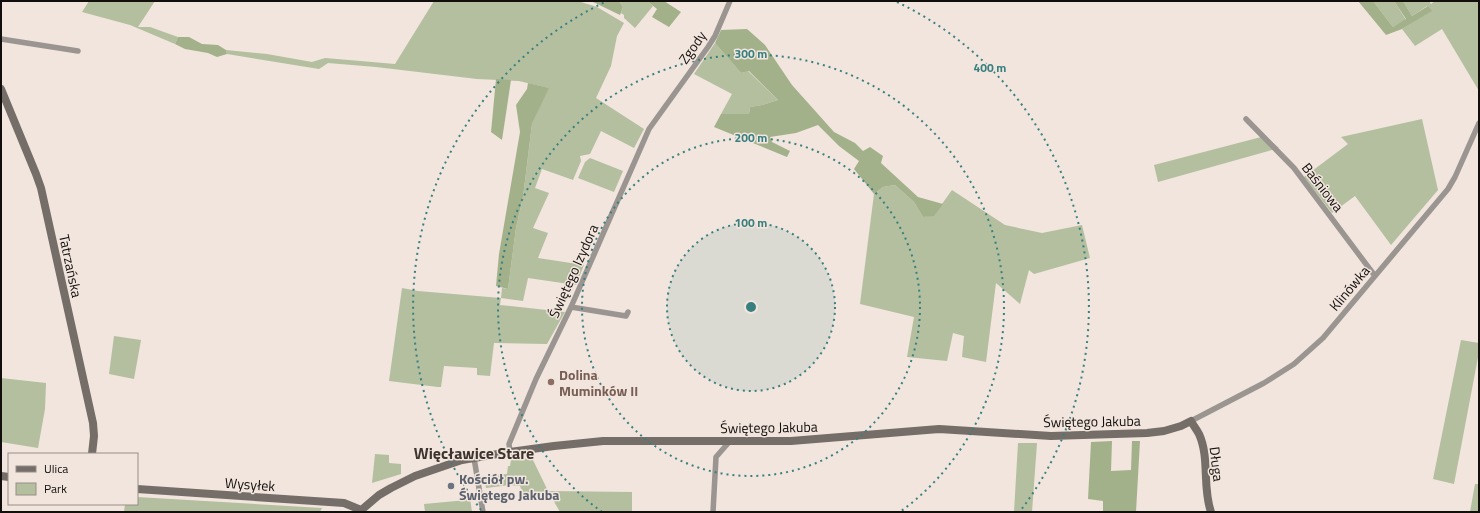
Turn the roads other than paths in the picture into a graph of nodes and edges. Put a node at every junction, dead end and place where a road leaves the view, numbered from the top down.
1 (730, 1) edge
2 (1, 39) edge
3 (78, 51) dead end
4 (1, 88) edge
5 (667, 103) joint
6 (1246, 119) dead end
7 (1479, 123) edge
8 (1375, 276) junction
9 (571, 306) junction
10 (628, 312) dead end
11 (1191, 421) junction
12 (730, 441) junction
13 (510, 452) junction
14 (92, 453) edge
15 (474, 458) junction
16 (138, 489) edge
17 (360, 511) edge
18 (483, 512) edge
19 (714, 512) edge
20 (1211, 512) edge

1 - 5 street, Zgody
2 - 3 street
4 - 14 street, Tatrzańska
5 - 9 street, Świętego Izydora
6 - 8 street, Baśniowa
7 - 8 street, Klinówka
8 - 11 street, Klinówka
9 - 10 street
9 - 13 street, Świętego Izydora
11 - 12 street, Świętego Jakuba
11 - 20 street, Długa
12 - 13 street, Świętego Jakuba
12 - 19 street
13 - 15 street, Świętego Jakuba
15 - 17 street, Świętego Jakuba
15 - 18 street
16 - 17 street, Wysyłek

